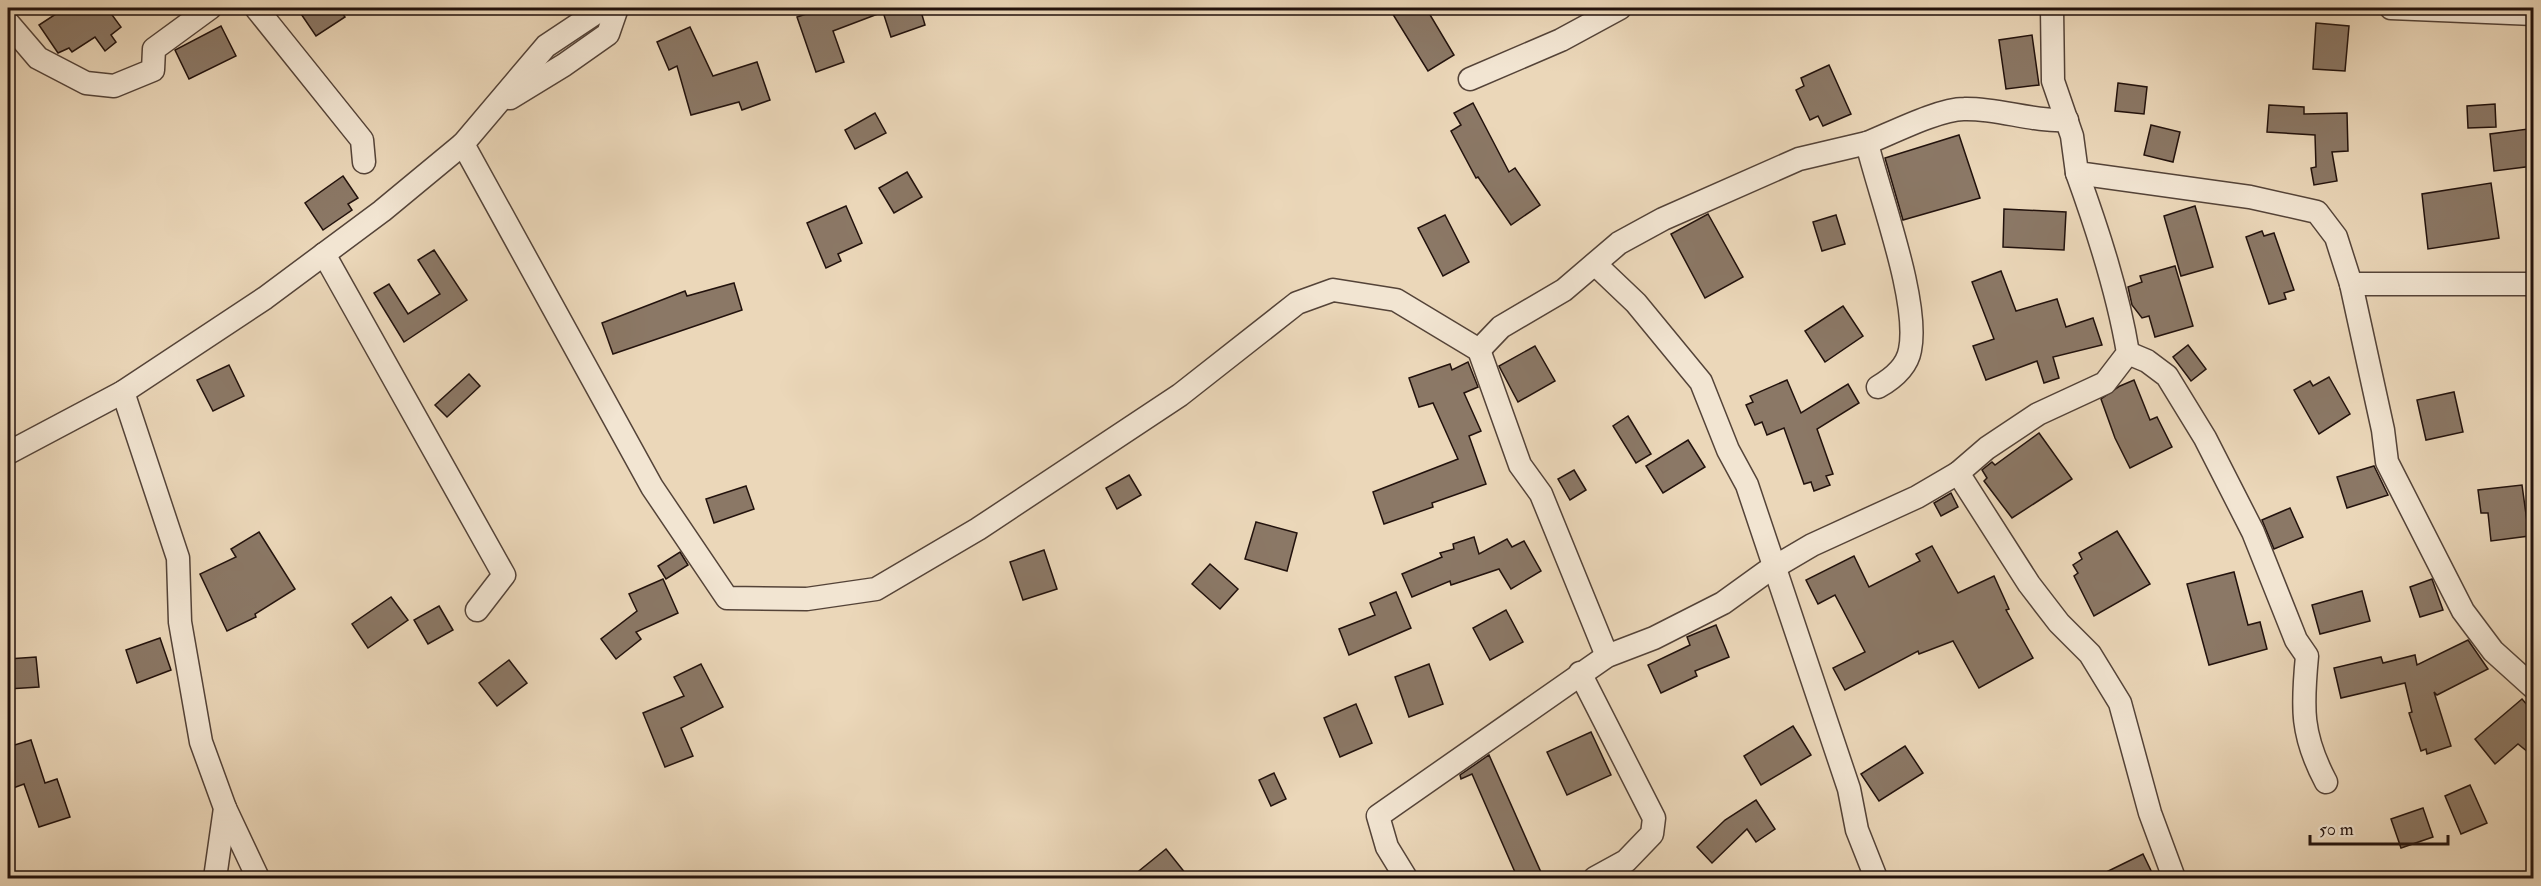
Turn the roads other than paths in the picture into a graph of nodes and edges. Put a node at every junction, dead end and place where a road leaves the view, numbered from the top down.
1 (210, 8) edge
2 (256, 8) edge
3 (603, 8) edge
4 (617, 8) edge
5 (1620, 8) edge
6 (2052, 8) edge
7 (2391, 8) edge
8 (2495, 10) edge
9 (2534, 14) edge
10 (8, 23) edge
11 (1470, 79) dead end
12 (493, 108) junction
13 (2067, 120) junction
14 (1867, 142) junction
15 (463, 144) junction
16 (364, 162) dead end
17 (2077, 173) junction
18 (324, 254) junction
19 (1595, 264) junction
20 (2351, 284) junction
21 (2534, 284) edge
22 (1479, 350) junction
23 (2128, 353) junction
24 (1878, 387) dead end
25 (123, 392) junction
26 (8, 453) edge
27 (1958, 473) junction
28 (1774, 567) junction
29 (477, 610) dead end
30 (1607, 656) junction
31 (1580, 673) junction
32 (2534, 688) edge
33 (2326, 782) dead end
34 (225, 808) junction
35 (215, 879) edge
36 (258, 879) edge
37 (1406, 879) edge
38 (1595, 879) edge
39 (1876, 879) edge
40 (2174, 879) edge

1 - 10 street
2 - 16 street
3 - 12 street
4 - 12 street
5 - 11 street
6 - 13 street
7 - 8 street
8 - 9 street
12 - 15 street
13 - 14 street
13 - 17 street
14 - 19 street
14 - 24 street
15 - 18 street
15 - 22 street
17 - 20 street
17 - 23 street
18 - 25 street
18 - 29 street
19 - 22 street
19 - 28 street
20 - 21 street
20 - 32 street
22 - 30 street
23 - 27 street
23 - 33 street
25 - 26 street
25 - 34 street
27 - 28 street
27 - 40 street
28 - 30 street
28 - 39 street
30 - 31 street
31 - 37 street
31 - 38 street
34 - 35 street
34 - 36 street

